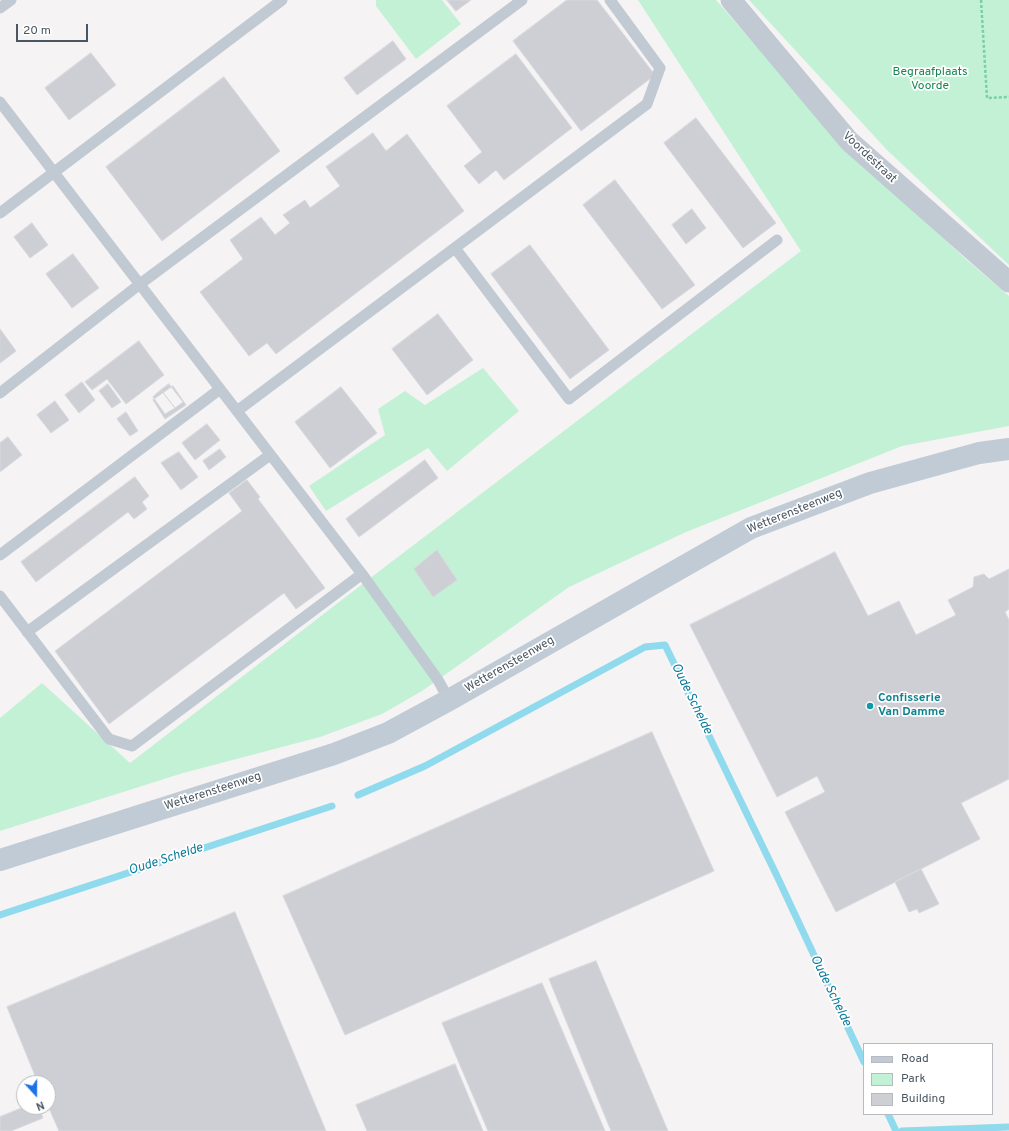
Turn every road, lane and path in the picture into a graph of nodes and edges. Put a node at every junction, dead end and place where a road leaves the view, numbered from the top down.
1 (11, 0) edge
2 (282, 0) edge
3 (522, 0) edge
4 (610, 0) edge
5 (731, 0) edge
6 (982, 0) edge
7 (0, 8) edge
8 (1009, 97) edge
9 (0, 102) edge
10 (54, 172) junction
11 (0, 213) edge
12 (777, 240) dead end
13 (455, 248) junction
14 (1009, 282) edge
15 (140, 284) junction
16 (220, 389) junction
17 (0, 393) edge
18 (237, 411) junction
19 (1009, 449) edge
20 (270, 455) junction
21 (0, 555) edge
22 (362, 574) junction
23 (0, 596) edge
24 (28, 632) junction
25 (449, 700) junction
26 (0, 860) edge

1 - 7 lane
2 - 10 lane
3 - 15 lane
4 - 13 lane
5 - 14 street, Voordestraat
6 - 8 path
9 - 10 lane
10 - 11 lane
10 - 15 lane
12 - 13 lane
13 - 18 lane
15 - 16 lane
15 - 17 lane
16 - 18 lane
16 - 21 lane
18 - 20 lane
19 - 25 street, Wetterensteenweg
20 - 22 lane
20 - 24 lane
22 - 24 lane
22 - 25 lane
23 - 24 lane
25 - 26 street, Wetterensteenweg

